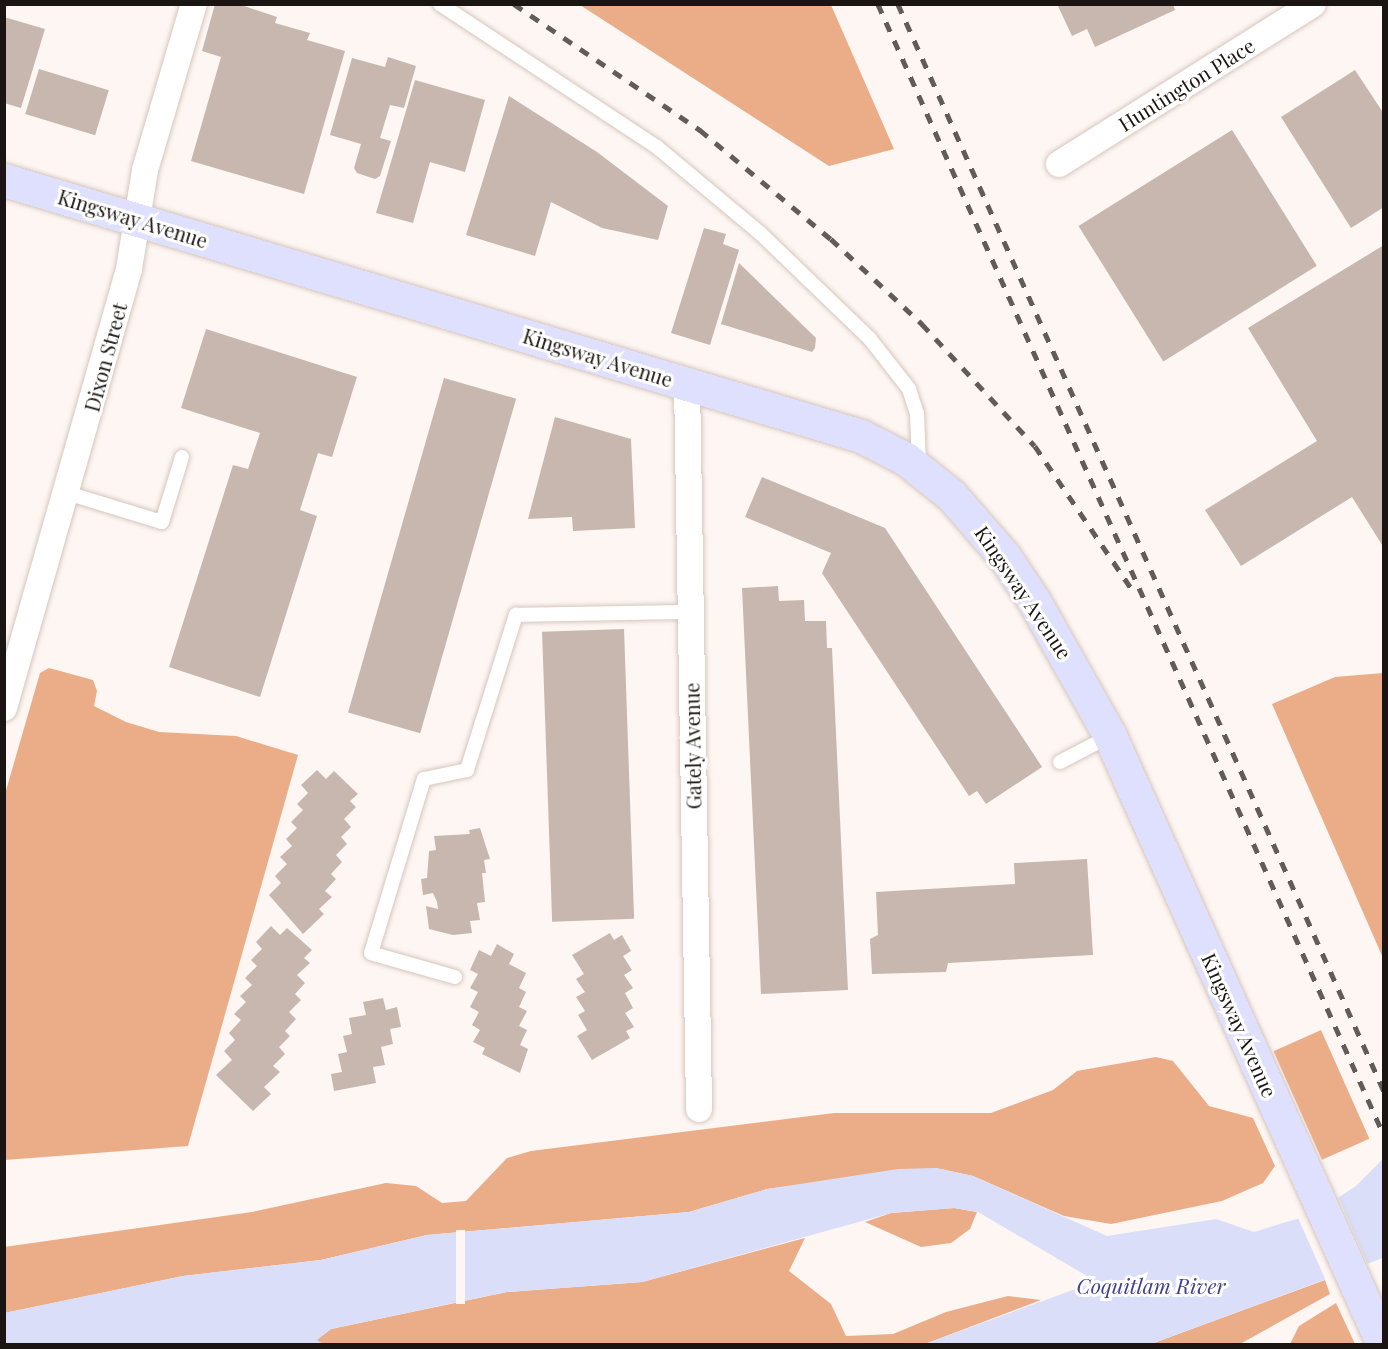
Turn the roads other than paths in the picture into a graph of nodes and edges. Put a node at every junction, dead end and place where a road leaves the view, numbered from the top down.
1 (194, 4) edge
2 (440, 4) edge
3 (1313, 4) edge
4 (1059, 164) dead end
5 (4, 180) edge
6 (138, 219) junction
7 (687, 384) junction
8 (182, 458) dead end
9 (919, 468) junction
10 (67, 494) junction
11 (690, 612) junction
12 (4, 708) edge
13 (1110, 736) junction
14 (1060, 762) dead end
15 (454, 977) dead end
16 (699, 1109) dead end
17 (1383, 1344) edge

1 - 6 street, Dixon Street
2 - 9 lane
3 - 4 street, Huntington Place
5 - 6 main road, Kingsway Avenue
6 - 7 main road, Kingsway Avenue
6 - 10 street, Dixon Street
7 - 9 main road, Kingsway Avenue
7 - 11 street, Gately Avenue
8 - 10 lane
9 - 13 main road, Kingsway Avenue
10 - 12 street, Dixon Street
11 - 15 lane
11 - 16 street, Gately Avenue
13 - 14 lane
13 - 17 main road, Kingsway Avenue

